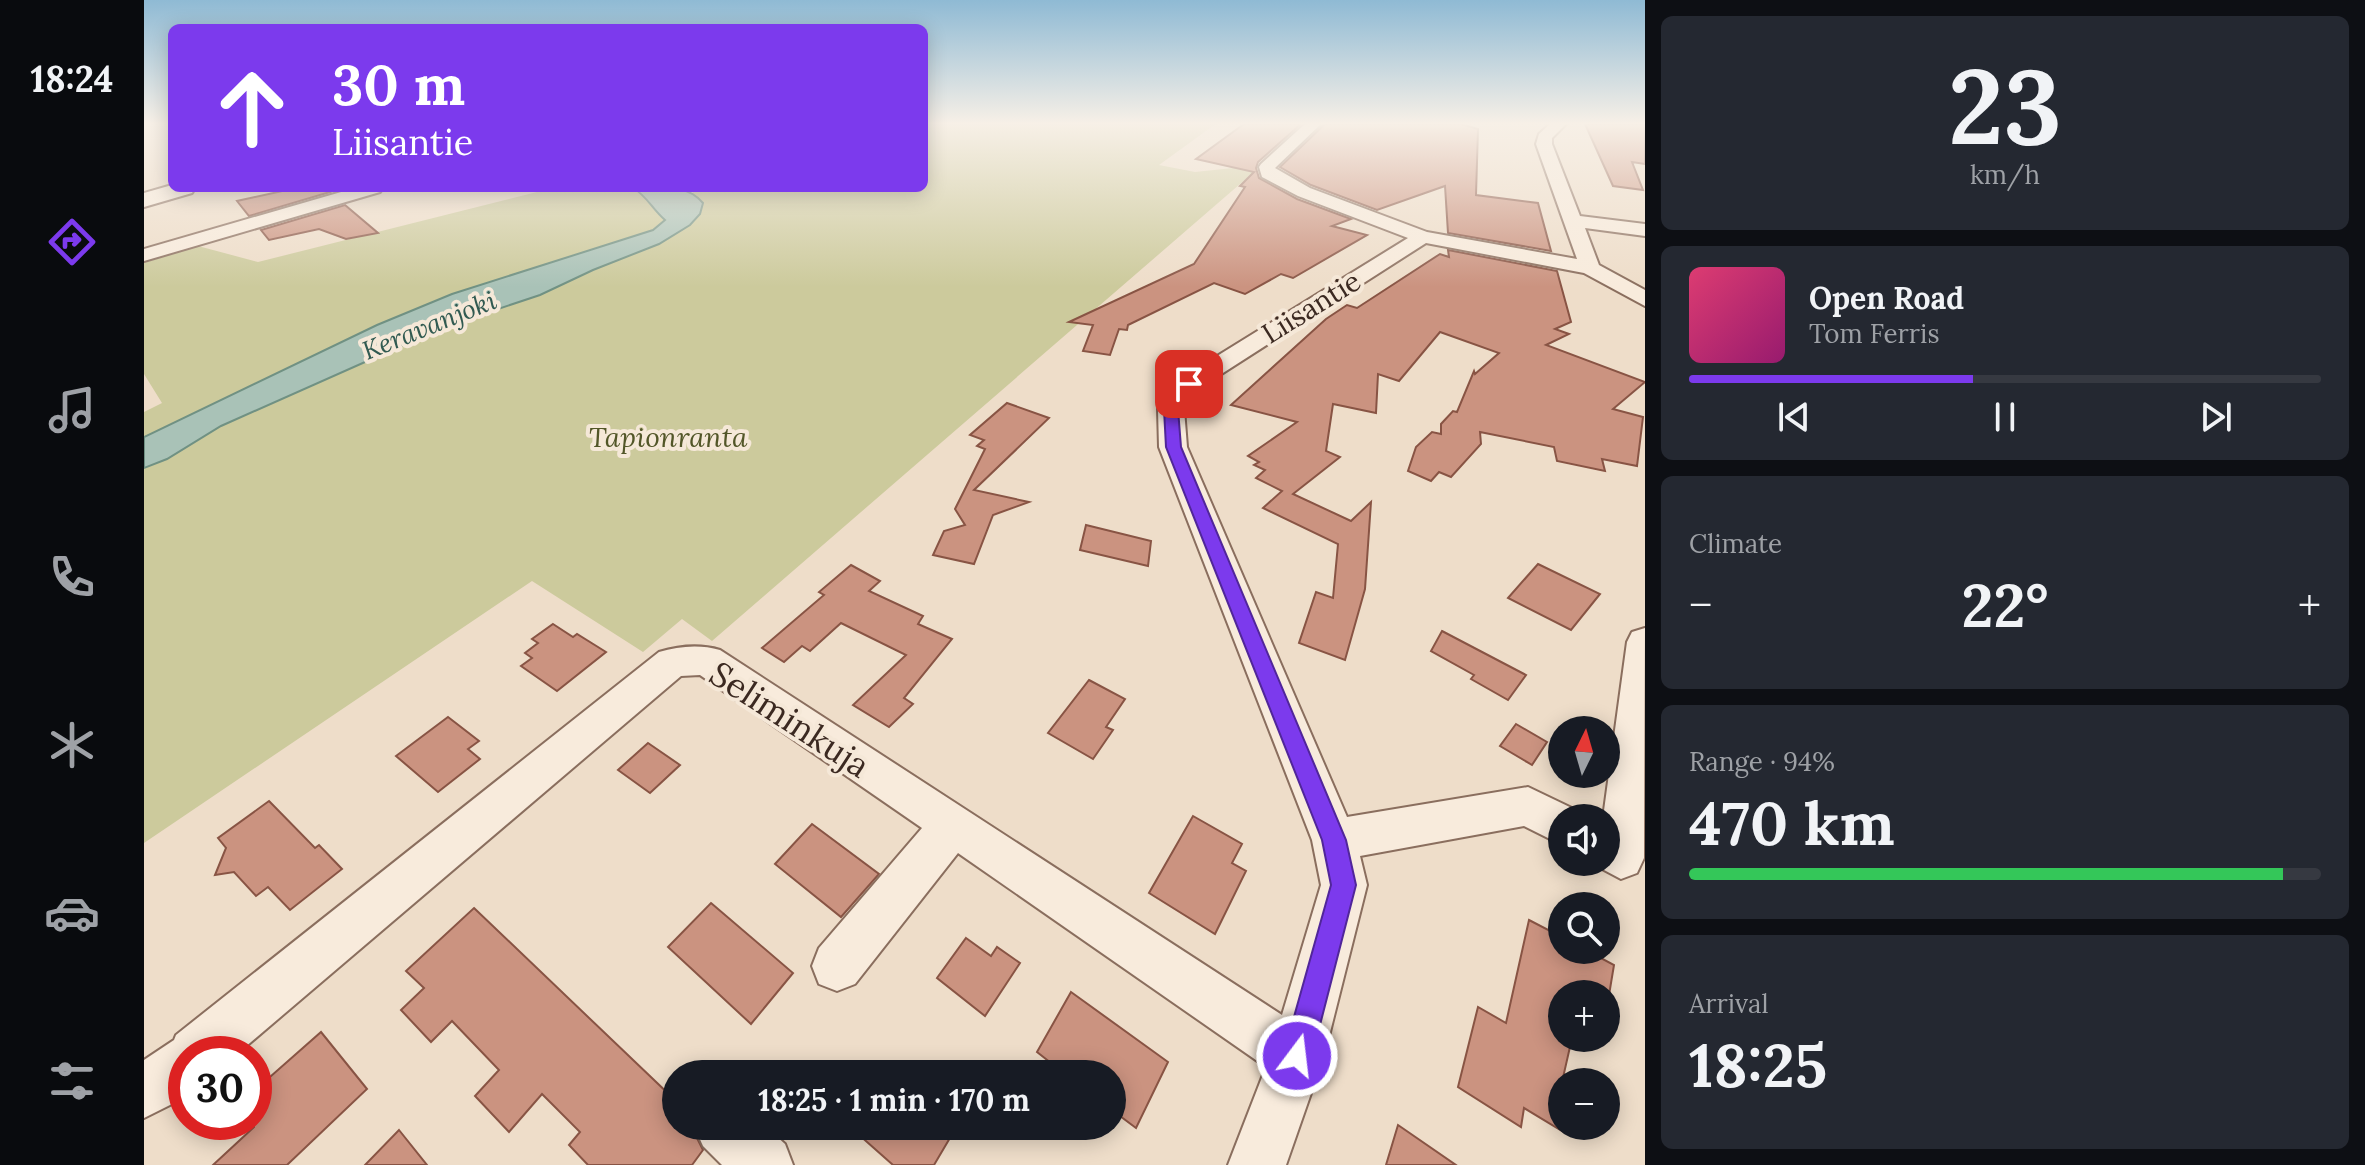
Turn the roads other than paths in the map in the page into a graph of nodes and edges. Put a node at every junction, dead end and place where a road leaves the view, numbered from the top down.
1 (1276, 177) edge
2 (1556, 177) edge
3 (171, 192) edge
4 (360, 192) edge
5 (144, 200) edge
6 (1574, 225) junction
7 (1645, 230) edge
8 (1423, 237) junction
9 (1645, 246) edge
10 (144, 255) edge
11 (1590, 268) junction
12 (1645, 299) edge
13 (1645, 642) edge
14 (1548, 817) edge
15 (953, 825) junction
16 (1334, 840) junction
17 (1624, 859) edge
18 (837, 966) dead end
19 (217, 1036) edge
20 (1297, 1056) junction
21 (168, 1076) edge
22 (144, 1090) edge
23 (738, 1140) edge
24 (764, 1165) edge
25 (1257, 1165) edge

1 - 8 street
2 - 6 street
3 - 5 street
4 - 10 street
6 - 7 street
6 - 9 street
6 - 11 street
8 - 11 street
8 - 16 street, Liisantie
11 - 12 street
13 - 17 street
14 - 16 street
15 - 18 street
15 - 19 street, Seliminkuja
15 - 20 street, Seliminkuja
16 - 20 street, Liisantie
20 - 25 street, Liisantie
21 - 22 street
23 - 24 street

